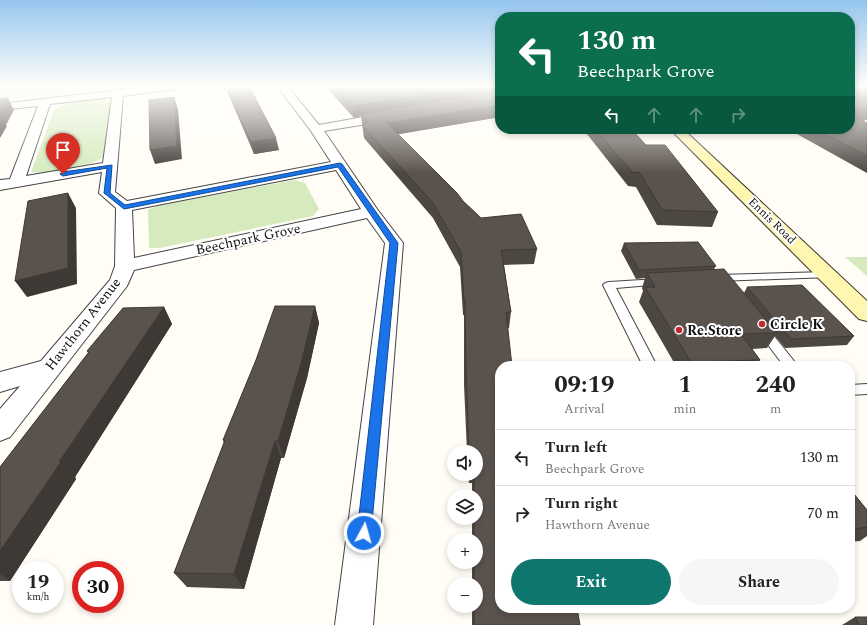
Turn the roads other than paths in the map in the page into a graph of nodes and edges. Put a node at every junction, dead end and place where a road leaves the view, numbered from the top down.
1 (39, 115) edge
2 (116, 115) edge
3 (305, 115) edge
4 (399, 115) edge
5 (316, 129) junction
6 (681, 134) edge
7 (340, 165) junction
8 (110, 166) junction
9 (16, 182) junction
10 (0, 185) edge
11 (124, 207) junction
12 (371, 212) junction
13 (125, 266) junction
14 (827, 275) junction
15 (721, 278) junction
16 (706, 279) edge
17 (669, 281) edge
18 (730, 290) edge
19 (867, 314) edge
20 (754, 319) edge
21 (647, 361) edge
22 (787, 361) edge
23 (47, 369) junction
24 (0, 382) edge
25 (867, 389) edge
26 (855, 390) edge
27 (0, 429) edge
28 (354, 625) edge

1 - 9 street
2 - 8 street
3 - 5 street
4 - 5 street
5 - 7 street
6 - 14 main road, Ennis Road
7 - 11 street
7 - 12 street
8 - 9 street
8 - 11 street
9 - 10 street
11 - 13 street, Hawthorn Avenue
12 - 13 street, Beechpark Grove
12 - 28 street
13 - 23 street, Hawthorn Avenue
14 - 15 lane
14 - 19 main road, Ennis Road
15 - 16 lane
15 - 18 lane
17 - 21 lane
20 - 22 lane
23 - 24 street
23 - 27 street, Hawthorn Avenue
25 - 26 lane

